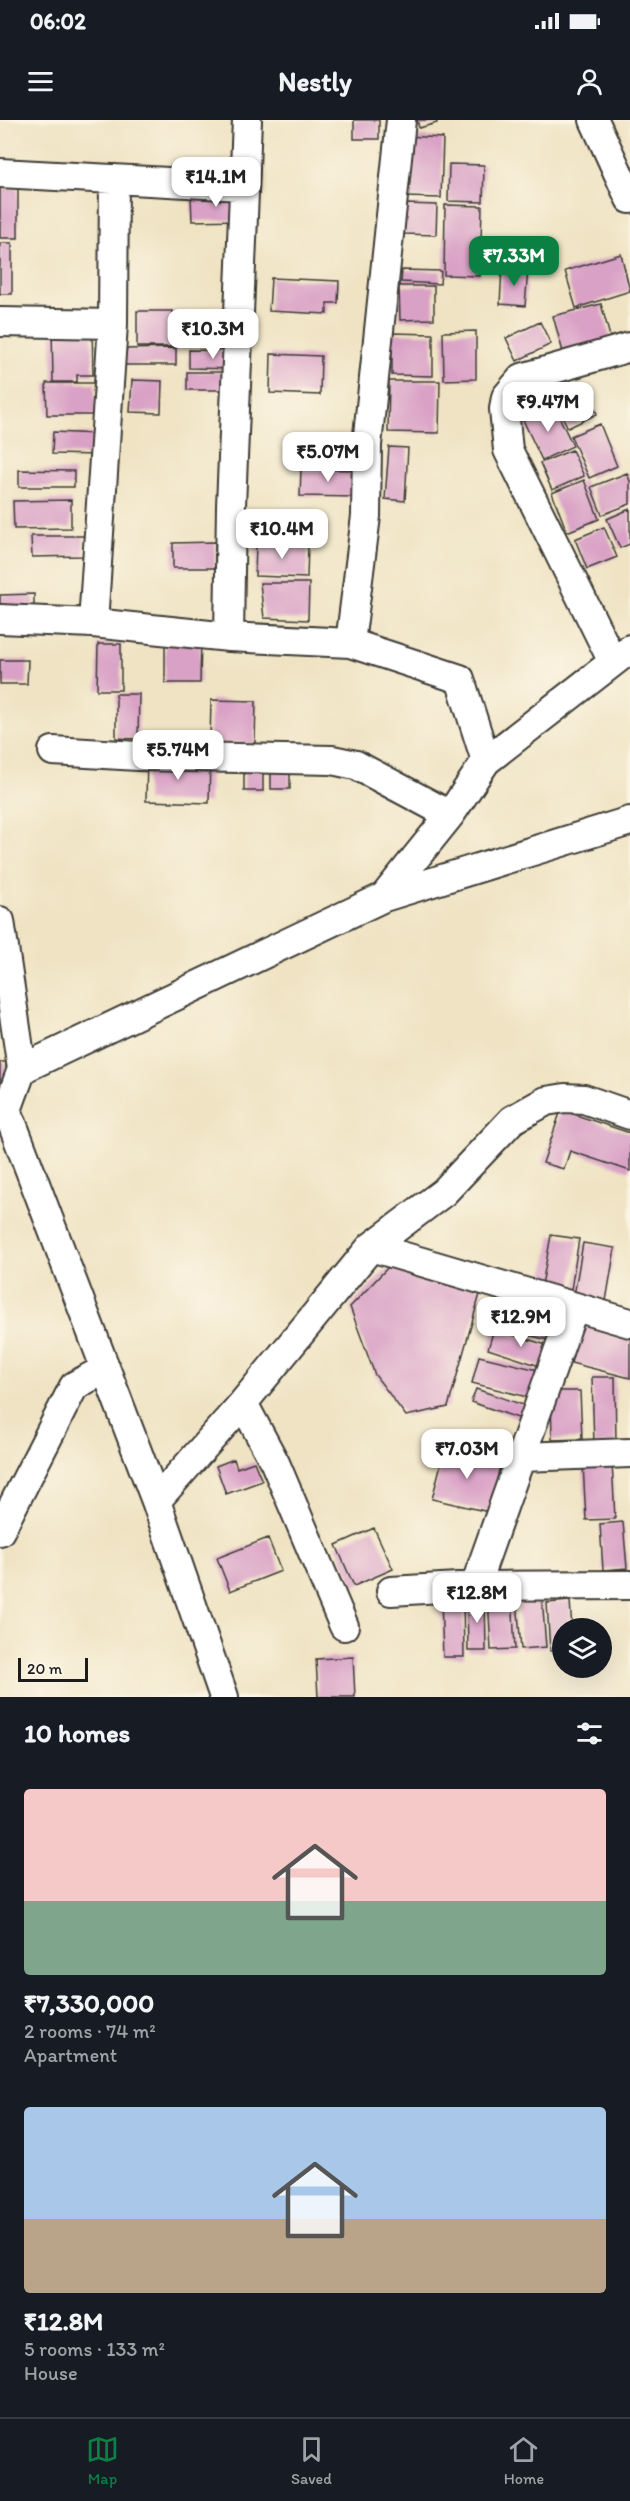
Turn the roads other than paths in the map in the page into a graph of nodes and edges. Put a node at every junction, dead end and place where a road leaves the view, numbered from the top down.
1 (247, 120) edge
2 (401, 120) edge
3 (594, 120) edge
4 (0, 173) edge
5 (114, 179) junction
6 (243, 186) junction
7 (630, 199) edge
8 (0, 322) edge
9 (112, 324) junction
10 (630, 347) edge
11 (0, 619) edge
12 (93, 623) junction
13 (229, 637) junction
14 (350, 643) junction
15 (622, 655) edge
16 (53, 751) dead end
17 (486, 761) junction
18 (450, 815) junction
19 (630, 821) edge
20 (384, 897) junction
21 (0, 921) edge
22 (22, 1069) junction
23 (3, 1110) edge
24 (630, 1115) edge
25 (371, 1247) junction
26 (574, 1307) junction
27 (630, 1323) edge
28 (105, 1369) junction
29 (243, 1403) junction
30 (630, 1453) edge
31 (522, 1457) junction
32 (156, 1501) junction
33 (0, 1531) edge
34 (630, 1585) edge
35 (475, 1586) junction
36 (391, 1591) dead end
37 (345, 1626) dead end
38 (224, 1697) edge

1 - 6 street
2 - 14 street
3 - 7 street
4 - 5 street
5 - 6 street
5 - 9 street
6 - 13 street
8 - 9 street
9 - 12 street
10 - 15 street
11 - 12 street
12 - 13 street
13 - 14 street
14 - 17 street
15 - 17 street
16 - 18 street
17 - 18 street
18 - 20 street
19 - 20 street
20 - 22 street
21 - 22 street
22 - 23 street
23 - 28 street
24 - 25 street
25 - 26 street
25 - 29 street
26 - 27 street
26 - 31 street
28 - 32 street
28 - 33 street
29 - 32 street
29 - 37 street
30 - 31 street
31 - 35 street
32 - 38 street
34 - 35 street
35 - 36 street

